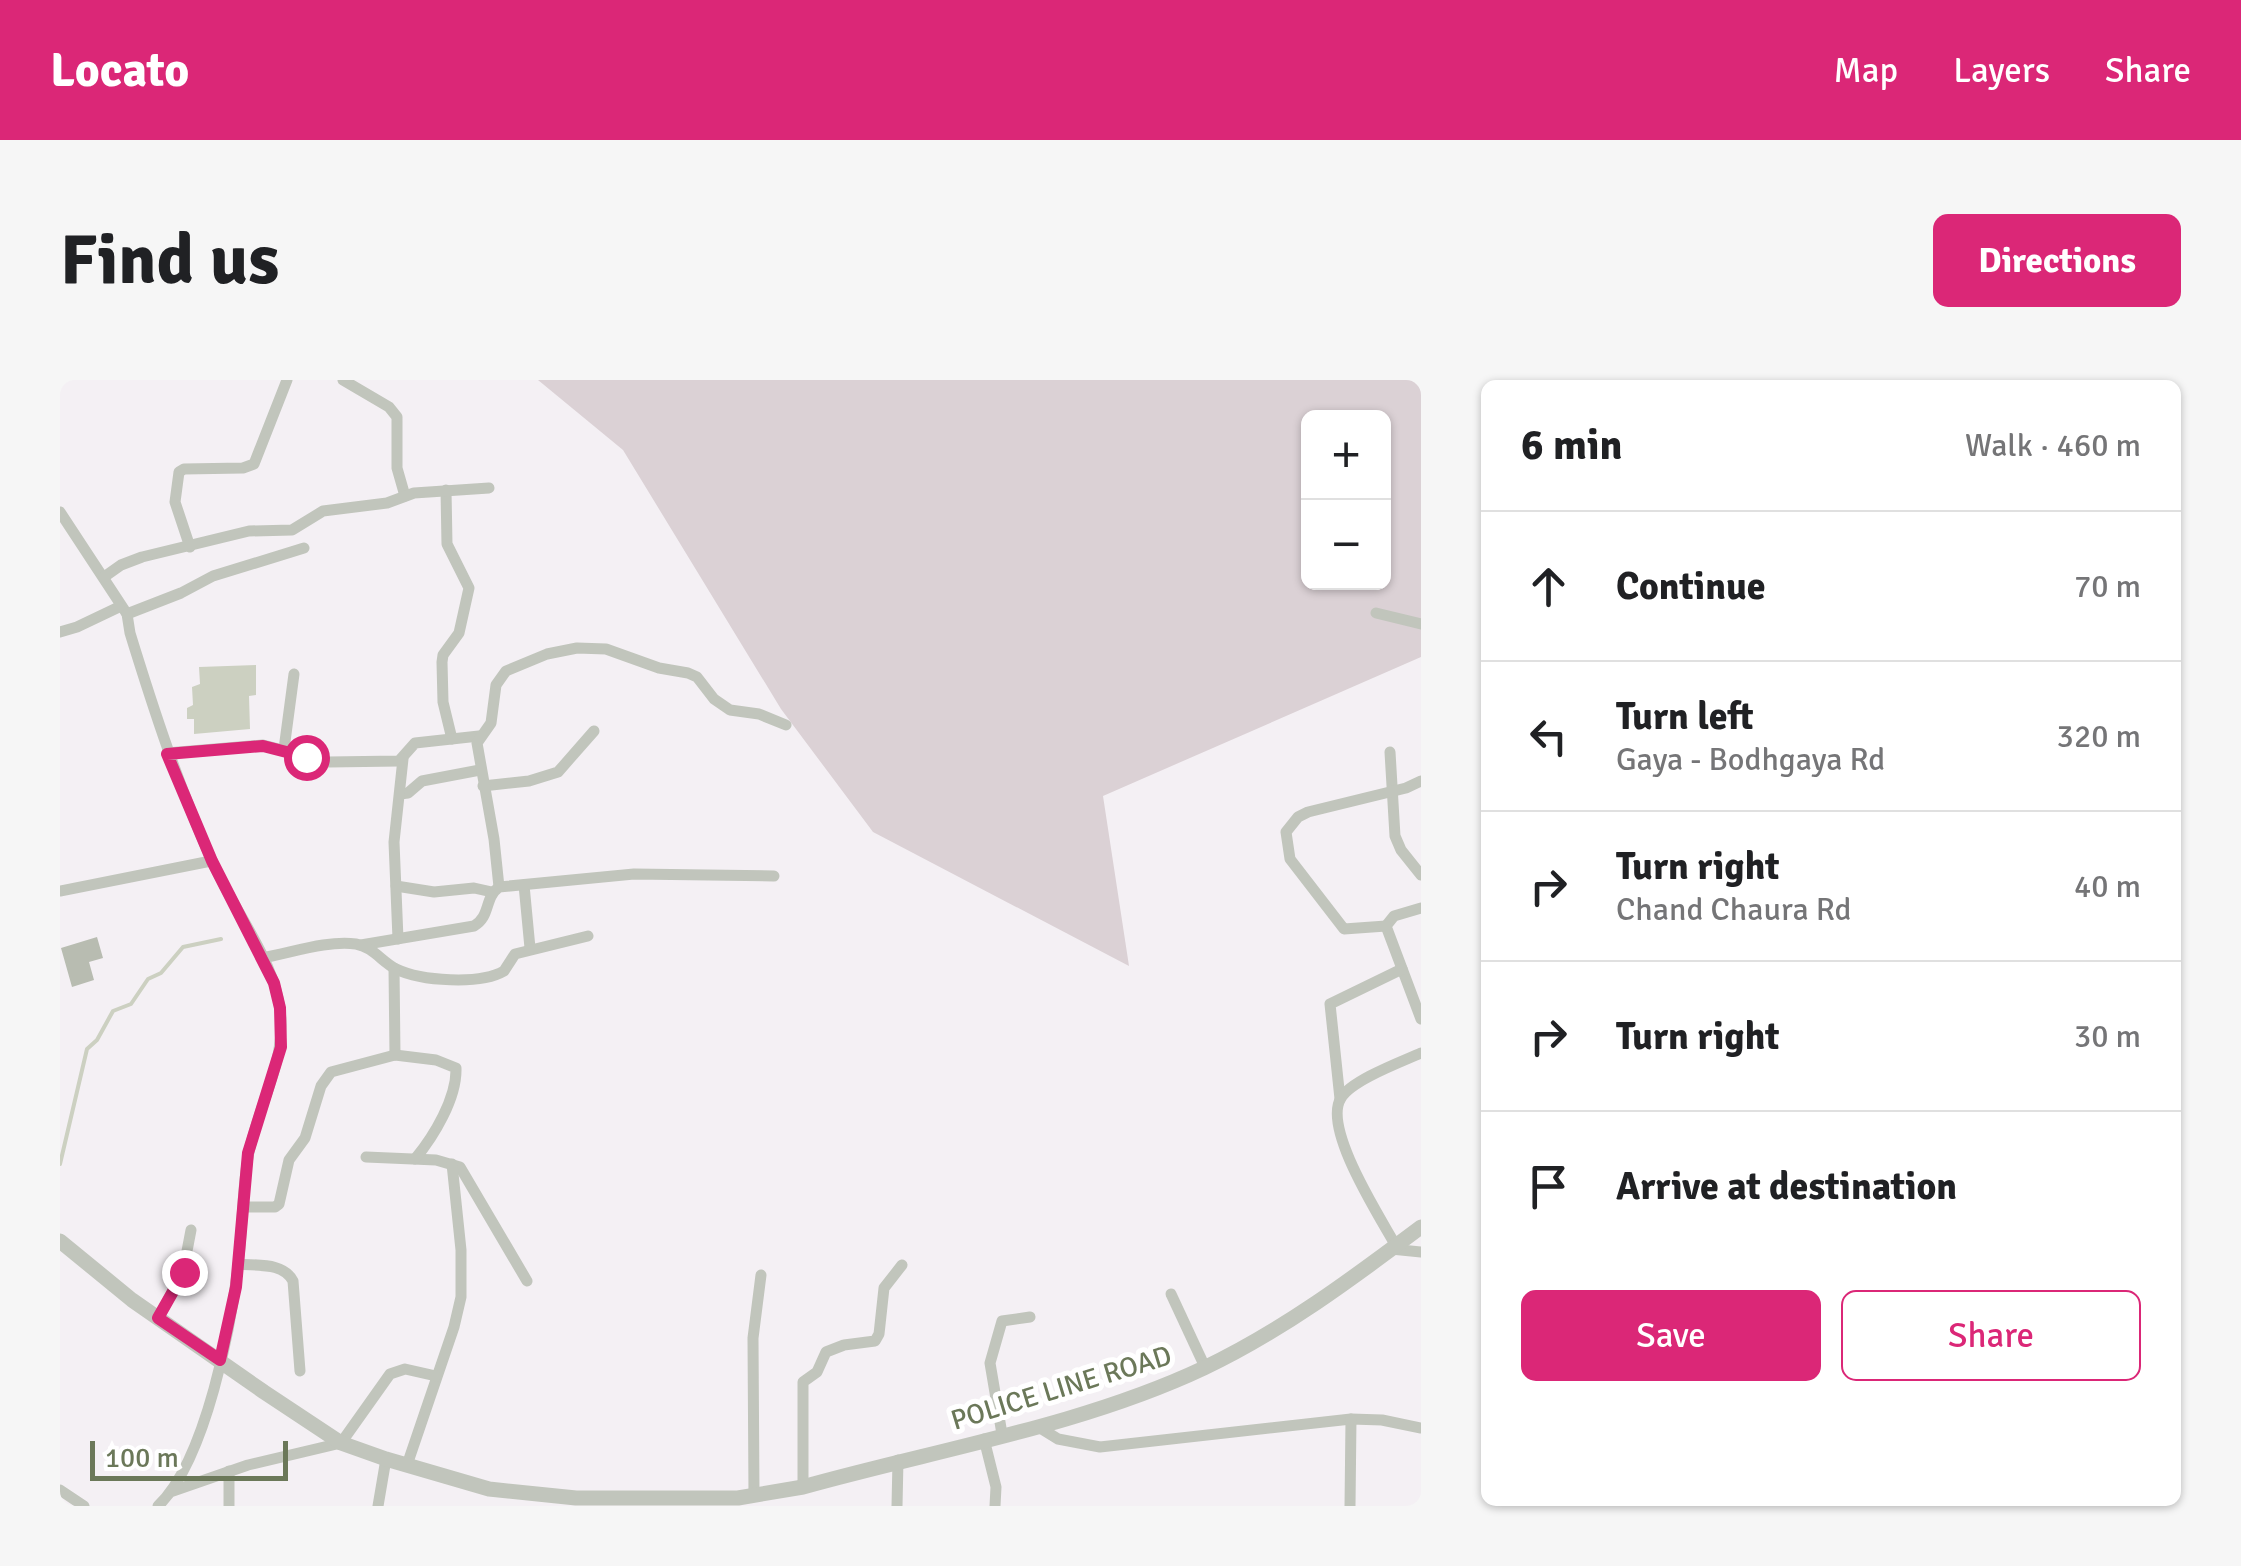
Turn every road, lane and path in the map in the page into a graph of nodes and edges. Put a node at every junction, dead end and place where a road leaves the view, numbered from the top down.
1 (287, 380) edge
2 (343, 380) edge
3 (490, 488) dead end
4 (446, 490) junction
5 (406, 496) junction
6 (60, 512) edge
7 (190, 547) junction
8 (304, 548) dead end
9 (104, 577) junction
10 (123, 610) junction
11 (1376, 614) dead end
12 (1421, 624) edge
13 (60, 632) edge
14 (294, 674) dead end
15 (786, 724) dead end
16 (594, 731) dead end
17 (480, 736) junction
18 (452, 739) junction
19 (284, 749) junction
20 (1390, 752) dead end
21 (167, 754) junction
22 (403, 759) junction
23 (480, 770) junction
24 (1421, 781) edge
25 (483, 786) junction
26 (1392, 791) junction
27 (400, 794) junction
28 (212, 861) junction
29 (1421, 875) edge
30 (774, 876) dead end
31 (524, 885) junction
32 (396, 886) junction
33 (495, 890) junction
34 (60, 891) edge
35 (1421, 908) edge
36 (1386, 926) junction
37 (588, 936) dead end
38 (398, 940) junction
39 (361, 945) junction
40 (530, 948) junction
41 (262, 958) junction
42 (394, 968) junction
43 (1402, 969) junction
44 (1421, 1018) edge
45 (1421, 1052) edge
46 (395, 1054) junction
47 (1340, 1099) junction
48 (366, 1158) dead end
49 (415, 1159) junction
50 (452, 1164) junction
51 (243, 1207) junction
52 (1421, 1227) edge
53 (191, 1230) dead end
54 (60, 1242) edge
55 (1394, 1248) junction
56 (1421, 1252) edge
57 (238, 1264) junction
58 (902, 1265) dead end
59 (760, 1275) dead end
60 (527, 1282) dead end
61 (1171, 1294) dead end
62 (1030, 1316) dead end
63 (158, 1318) junction
64 (220, 1360) junction
65 (1205, 1368) junction
66 (300, 1370) dead end
67 (436, 1376) junction
68 (1351, 1418) junction
69 (1036, 1425) junction
70 (1421, 1428) edge
71 (1002, 1434) junction
72 (984, 1439) junction
73 (341, 1443) junction
74 (386, 1459) junction
75 (898, 1460) junction
76 (407, 1466) junction
77 (229, 1472) junction
78 (804, 1486) junction
79 (60, 1490) edge
80 (173, 1491) junction
81 (744, 1500) edge
82 (697, 1503) edge
83 (84, 1506) edge
84 (158, 1506) edge
85 (229, 1506) edge
86 (378, 1506) edge
87 (897, 1506) edge
88 (995, 1506) edge
89 (1350, 1506) edge

1 - 7 street
2 - 5 street
3 - 4 street
4 - 5 street
4 - 18 street
5 - 7 street
6 - 9 street
7 - 9 street
8 - 10 street
9 - 10 street
10 - 13 street
10 - 21 street
11 - 12 street
14 - 19 street
15 - 17 street
16 - 25 street
17 - 18 street
17 - 23 street
18 - 22 street
19 - 21 street
19 - 22 street
20 - 26 street
21 - 28 street
22 - 27 street
23 - 25 street
23 - 27 street
24 - 26 street
25 - 33 street
26 - 29 street
26 - 36 street
27 - 32 street
28 - 34 street
28 - 41 street
30 - 31 street
31 - 33 street
31 - 40 street
32 - 33 street
32 - 38 street
33 - 38 street
35 - 36 street
36 - 43 street
37 - 40 street
38 - 39 street
39 - 41 street
39 - 42 street
40 - 42 street
41 - 51 street
42 - 46 street
43 - 44 street
43 - 47 street
45 - 47 street
46 - 49 street
46 - 51 street
47 - 55 street
48 - 49 street
49 - 50 street
50 - 60 street
50 - 67 street
51 - 57 street
52 - 55 street, POLICE LINE ROAD
53 - 63 street
54 - 63 street, POLICE LINE ROAD
55 - 56 street
55 - 65 street, POLICE LINE ROAD
57 - 64 street
57 - 66 street
58 - 78 street
59 - 81 street
61 - 65 street
62 - 71 street
63 - 64 street, POLICE LINE ROAD
64 - 73 street, POLICE LINE ROAD
64 - 80 street
65 - 69 street, POLICE LINE ROAD
67 - 73 street
67 - 76 street
68 - 69 street
68 - 70 street
68 - 89 street
69 - 71 street, POLICE LINE ROAD
71 - 72 street, POLICE LINE ROAD
72 - 75 street, POLICE LINE ROAD
72 - 88 street
73 - 74 street, POLICE LINE ROAD
73 - 77 street
74 - 76 street, POLICE LINE ROAD
74 - 86 street
75 - 78 street, POLICE LINE ROAD
75 - 87 street
76 - 82 street, POLICE LINE ROAD
77 - 80 street
77 - 85 street
78 - 81 street, POLICE LINE ROAD
79 - 83 street
80 - 84 street
81 - 82 street, POLICE LINE ROAD

